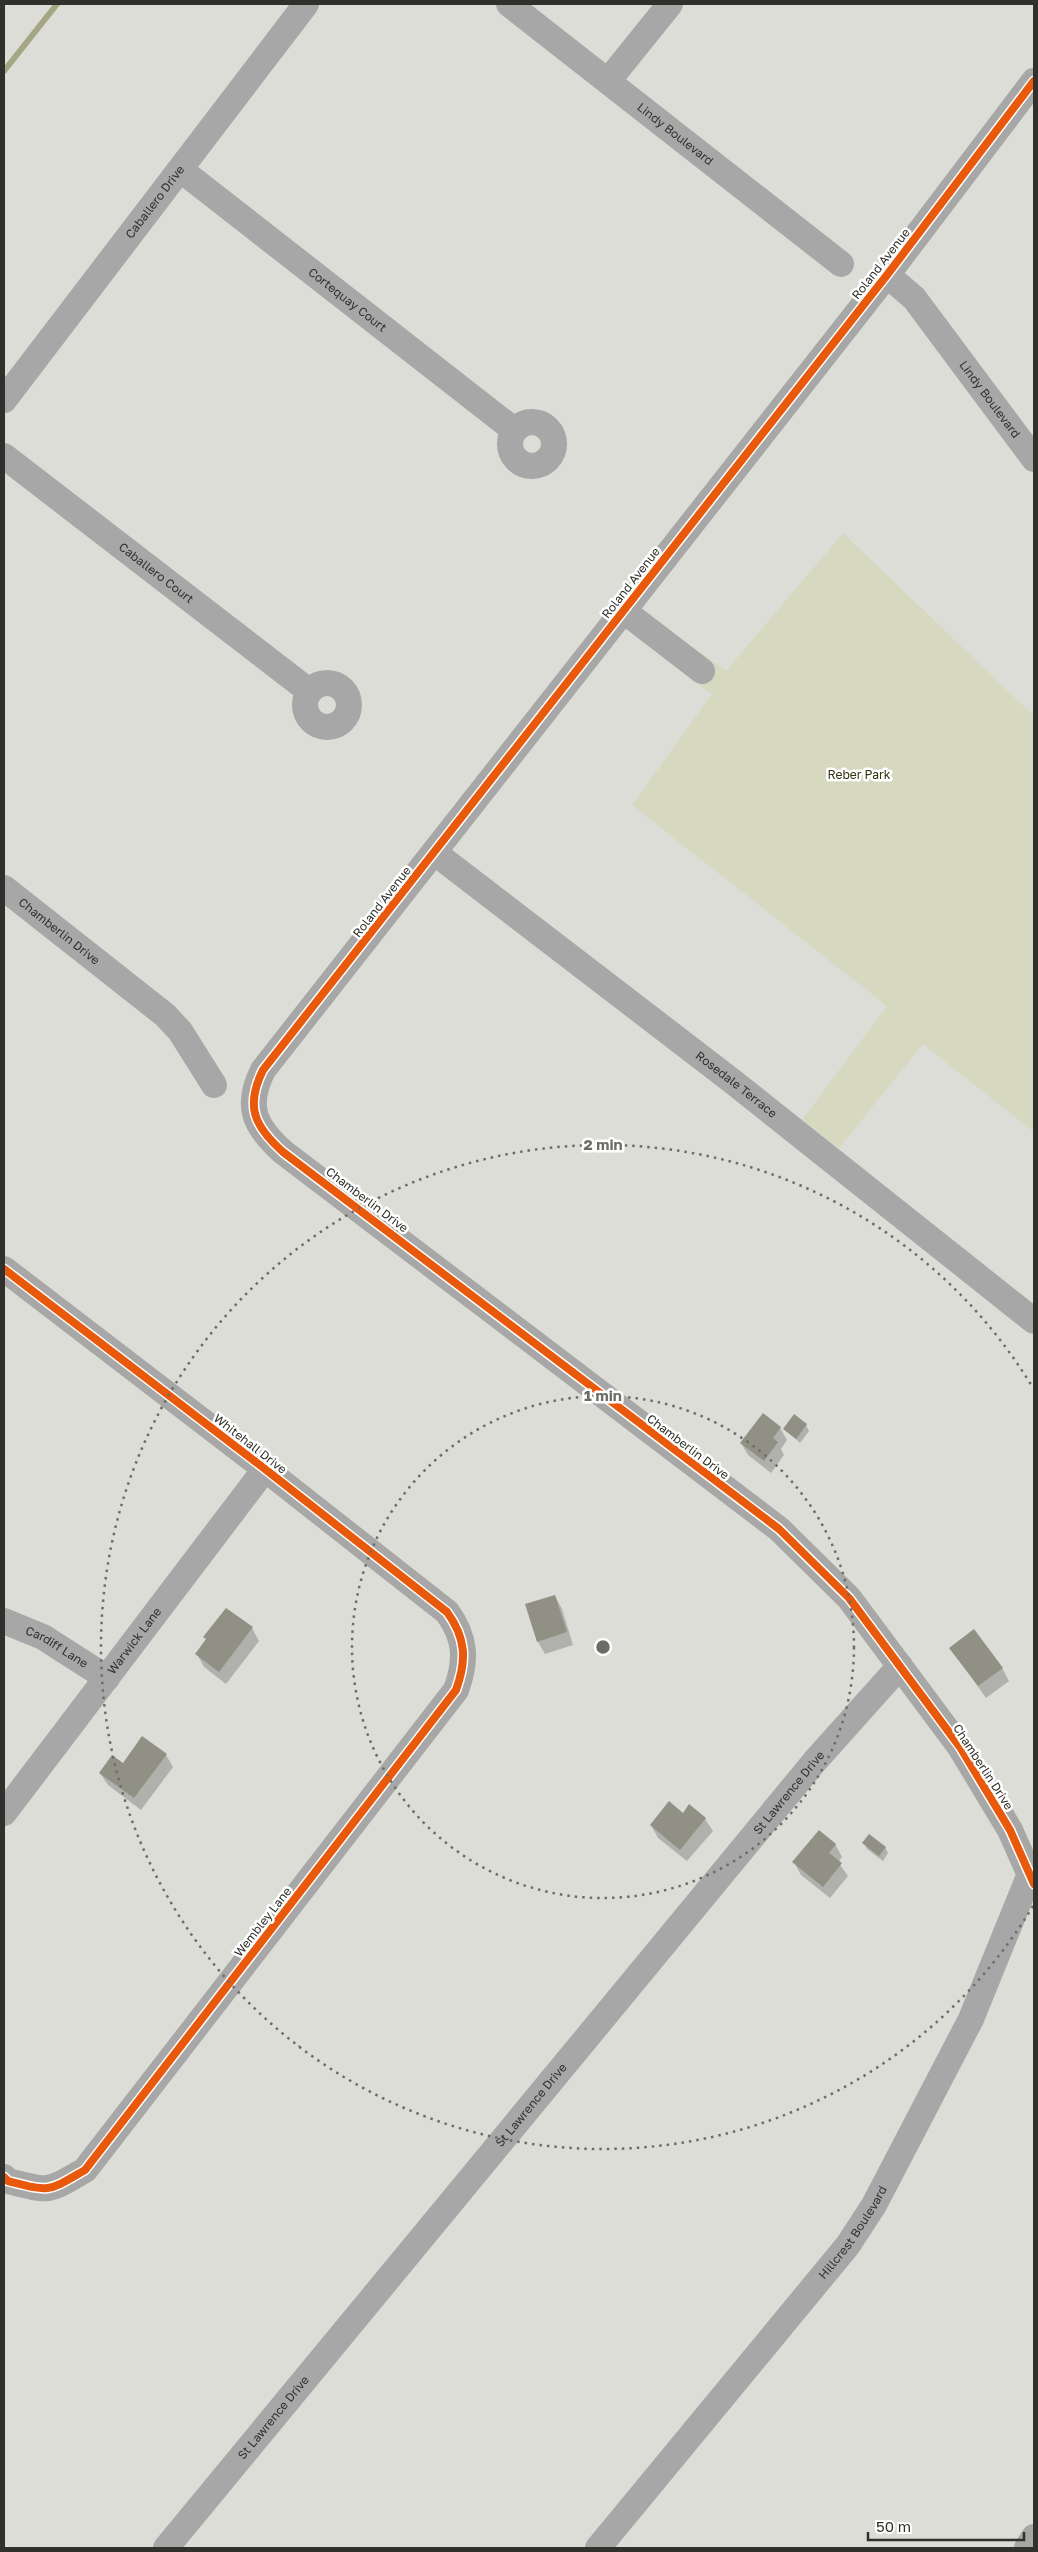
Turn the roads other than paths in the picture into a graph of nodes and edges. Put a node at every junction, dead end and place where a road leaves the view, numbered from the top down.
1 (306, 4) edge
2 (509, 4) edge
3 (670, 4) edge
4 (608, 81) junction
5 (1034, 81) edge
6 (181, 170) junction
7 (841, 264) dead end
8 (887, 275) junction
9 (4, 400) edge
10 (514, 430) dead end
11 (4, 456) edge
12 (1034, 459) edge
13 (624, 611) junction
14 (702, 671) dead end
15 (309, 691) dead end
16 (435, 853) junction
17 (4, 888) edge
18 (214, 1085) dead end
19 (252, 1101) joint
20 (4, 1269) edge
21 (1034, 1321) edge
22 (265, 1469) junction
23 (4, 1621) edge
24 (463, 1652) joint
25 (900, 1666) junction
26 (107, 1678) junction
27 (4, 1813) edge
28 (1033, 1876) edge
29 (4, 2177) edge
30 (1034, 2537) edge
31 (166, 2548) edge
32 (598, 2548) edge
33 (1027, 2548) edge

1 - 6 street, Caballero Drive
2 - 4 street, Lindy Boulevard
3 - 4 street
4 - 7 street, Lindy Boulevard
5 - 8 street, Roland Avenue
6 - 9 street, Caballero Drive
6 - 10 street, Cortequay Court
8 - 12 street, Lindy Boulevard
8 - 13 street, Roland Avenue
11 - 15 street, Caballero Court
13 - 14 street
13 - 16 street, Roland Avenue
16 - 19 street, Roland Avenue
16 - 21 street, Rosedale Terrace
17 - 18 street, Chamberlin Drive
19 - 25 street, Chamberlin Drive
20 - 22 street, Whitehall Drive
22 - 24 street, Whitehall Drive
22 - 26 street, Warwick Lane
23 - 26 street, Cardiff Lane
24 - 29 street, Wembley Lane
25 - 28 street, Chamberlin Drive
25 - 31 street, St Lawrence Drive
26 - 27 street, Warwick Lane
28 - 32 street, Hillcrest Boulevard
30 - 33 street

